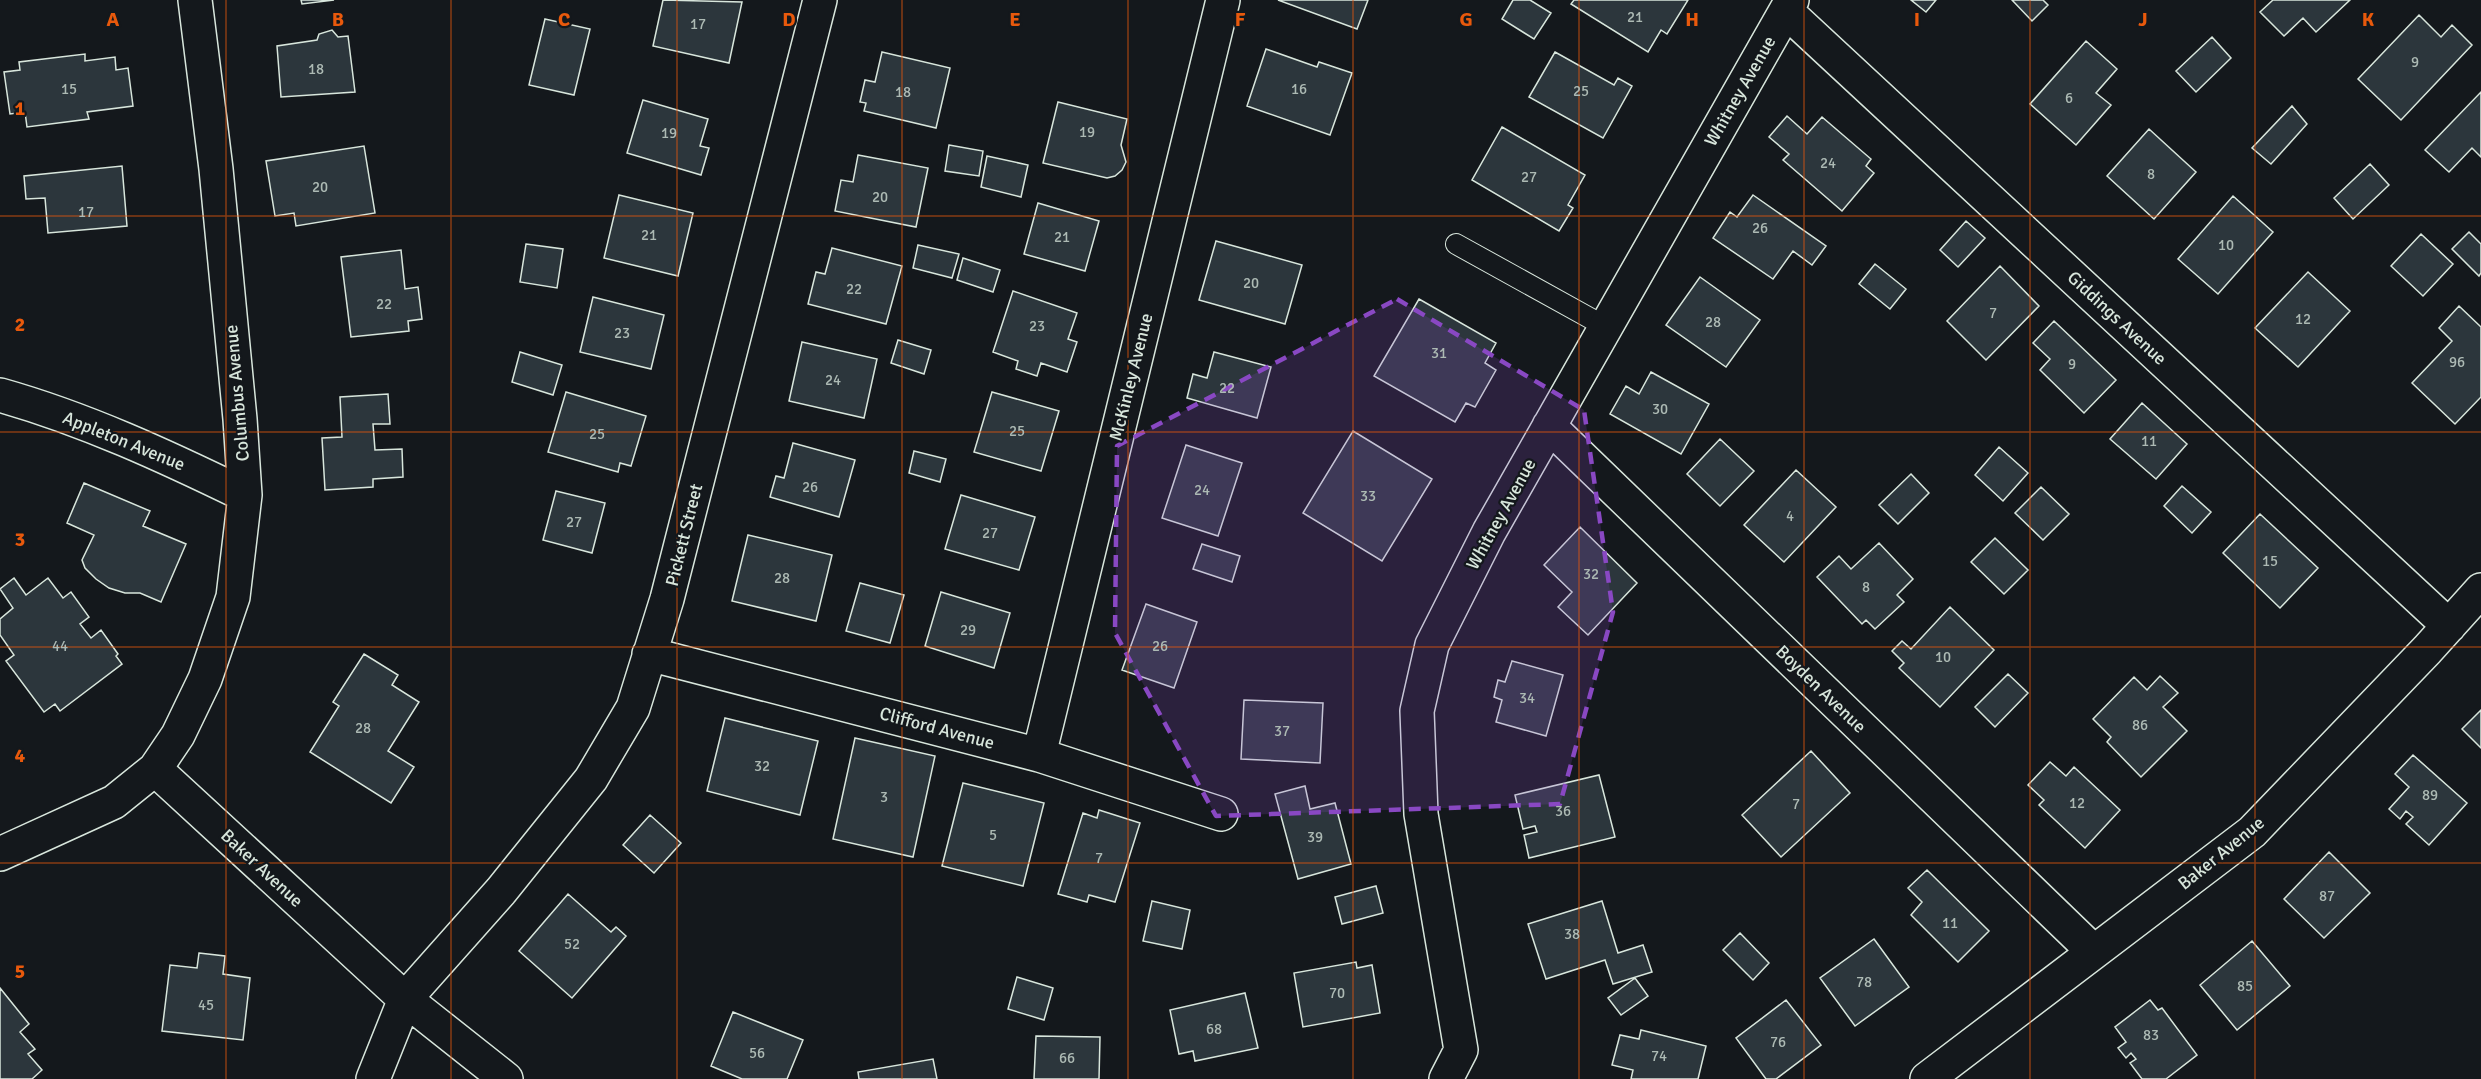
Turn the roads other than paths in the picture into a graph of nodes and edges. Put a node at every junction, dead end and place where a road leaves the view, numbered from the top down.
1 (195, 0) edge
2 (820, 0) edge
3 (1223, 0) edge
4 (1789, 6) edge
5 (1456, 244) dead end
6 (1606, 327) junction
7 (0, 395) edge
8 (1549, 426) junction
9 (245, 495) junction
10 (2481, 590) edge
11 (2449, 626) junction
12 (649, 654) junction
13 (1039, 755) junction
14 (155, 769) junction
15 (1221, 814) dead end
16 (0, 854) edge
17 (2093, 951) junction
18 (405, 999) junction
19 (373, 1079) edge
20 (506, 1079) edge
21 (1446, 1079) edge
22 (1927, 1079) edge

1 - 9 street, Columbus Avenue
2 - 12 street, Pickett Street
3 - 13 street, McKinley Avenue
4 - 6 street, Whitney Avenue
4 - 11 street, Giddings Avenue
5 - 6 lane
6 - 8 street, Whitney Avenue
7 - 9 street, Appleton Avenue
8 - 17 street, Boyden Avenue
8 - 21 street, Whitney Avenue
9 - 14 street, Columbus Avenue
10 - 11 street, Baker Avenue
11 - 17 street, Baker Avenue
12 - 13 street, Clifford Avenue
12 - 18 street, Pickett Street
13 - 15 street, Clifford Avenue
14 - 16 street
14 - 18 street, Baker Avenue
17 - 22 street, Baker Avenue
18 - 19 street, Pickett Street
18 - 20 street, Baker Avenue

